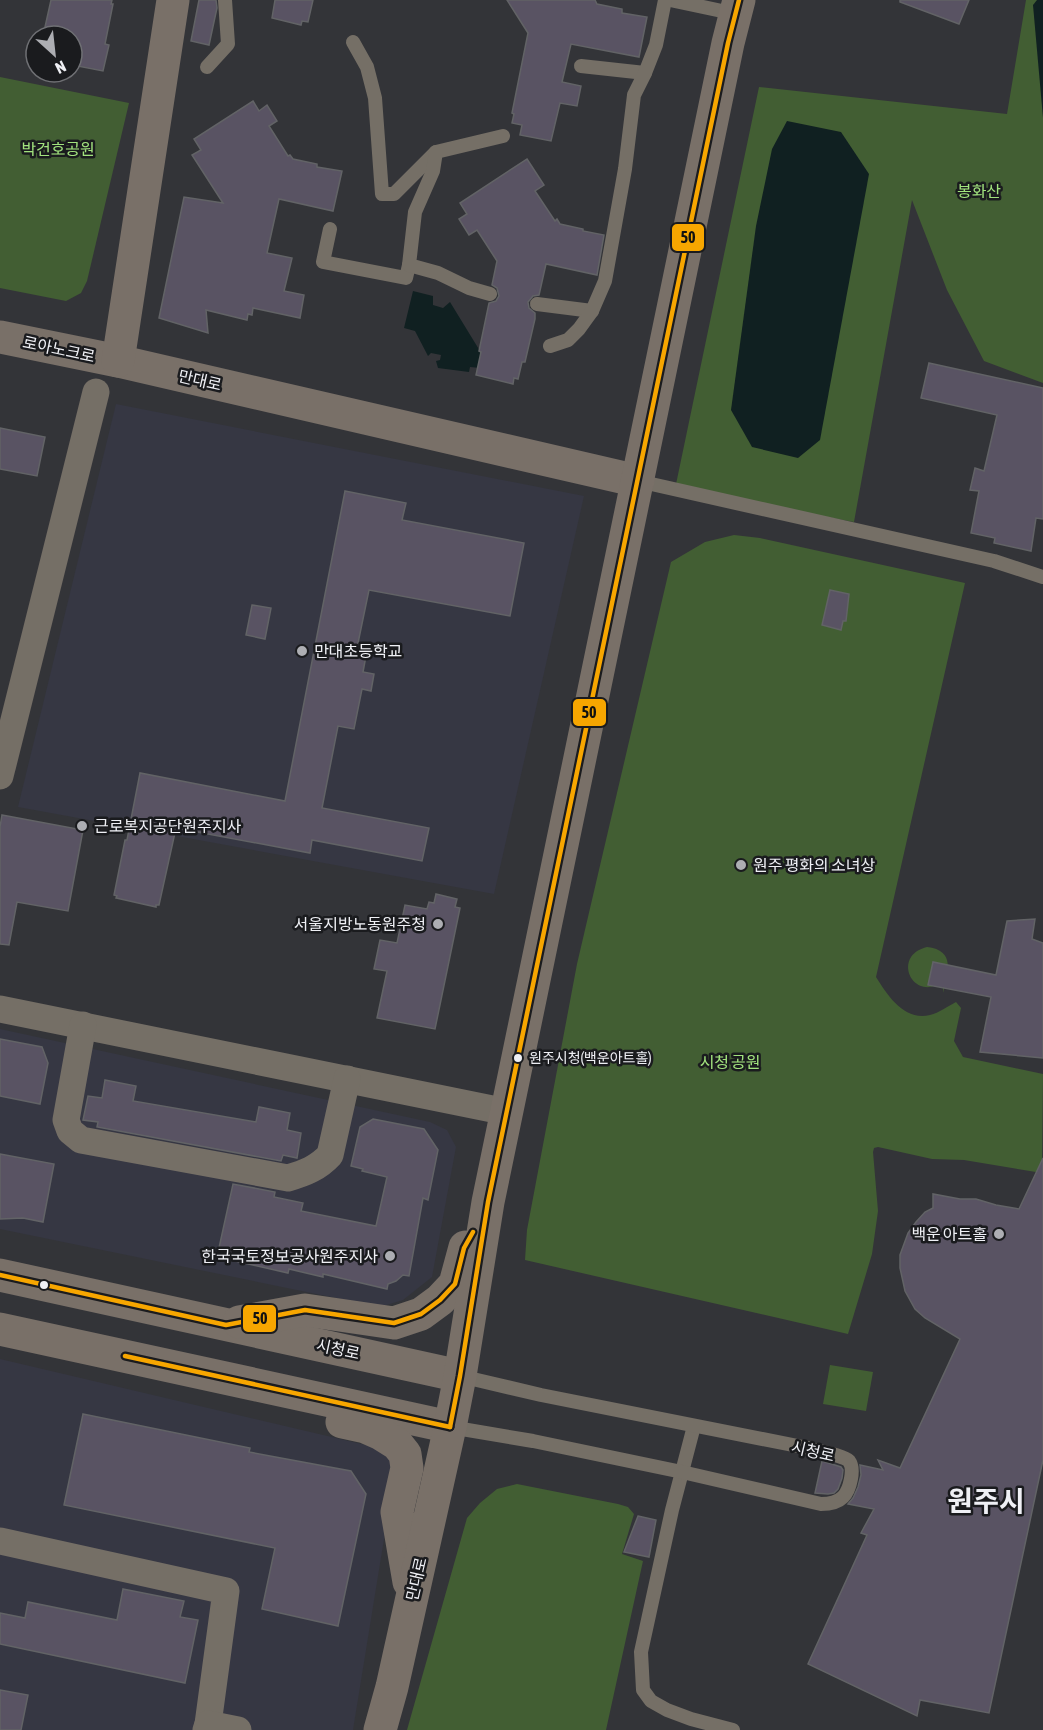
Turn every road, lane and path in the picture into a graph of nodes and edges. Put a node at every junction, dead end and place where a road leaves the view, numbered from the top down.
1 (173, 0) edge
2 (225, 0) edge
3 (665, 0) edge
4 (670, 0) edge
5 (737, 7) edge
6 (353, 42) dead end
7 (581, 66) dead end
8 (207, 67) dead end
9 (645, 73) junction
10 (503, 136) dead end
11 (436, 152) junction
12 (330, 230) dead end
13 (409, 265) junction
14 (490, 294) dead end
15 (537, 304) dead end
16 (592, 311) junction
17 (0, 337) edge
18 (550, 346) dead end
19 (118, 361) junction
20 (96, 392) dead end
21 (638, 481) junction
22 (1043, 577) edge
23 (0, 776) edge
24 (0, 1009) edge
25 (83, 1025) junction
26 (347, 1079) junction
27 (507, 1112) junction
28 (488, 1202) junction
29 (0, 1275) edge
30 (226, 1324) junction
31 (0, 1329) edge
32 (460, 1376) junction
33 (228, 1378) junction
34 (694, 1426) junction
35 (450, 1427) junction
36 (682, 1472) junction
37 (0, 1541) edge
38 (412, 1599) junction
39 (207, 1727) edge
40 (238, 1730) edge
41 (380, 1730) edge
42 (734, 1730) edge

1 - 19 street
2 - 8 lane
3 - 9 lane
4 - 5 lane
5 - 21 street
6 - 11 lane
7 - 9 lane
9 - 16 lane
10 - 11 lane
11 - 13 lane
12 - 13 lane
13 - 14 lane
15 - 16 lane
16 - 18 lane
17 - 19 street, 로아노크로
19 - 21 street, 만대로
20 - 23 street
21 - 22 lane
21 - 27 street
24 - 25 street
25 - 26 street
25 - 26 street
26 - 27 street
27 - 28 street
28 - 30 street
28 - 32 street
29 - 30 street, 시청로
30 - 32 street, 시청로
31 - 33 street, 시청로
32 - 34 lane, 시청로
32 - 35 street, 만대로
33 - 35 street, 시청로
33 - 38 street
34 - 36 lane
34 - 36 lane, 시청로
35 - 36 lane, 시청로
35 - 38 street, 만대로
36 - 42 lane
37 - 39 street
38 - 41 street, 만대로
39 - 40 street

